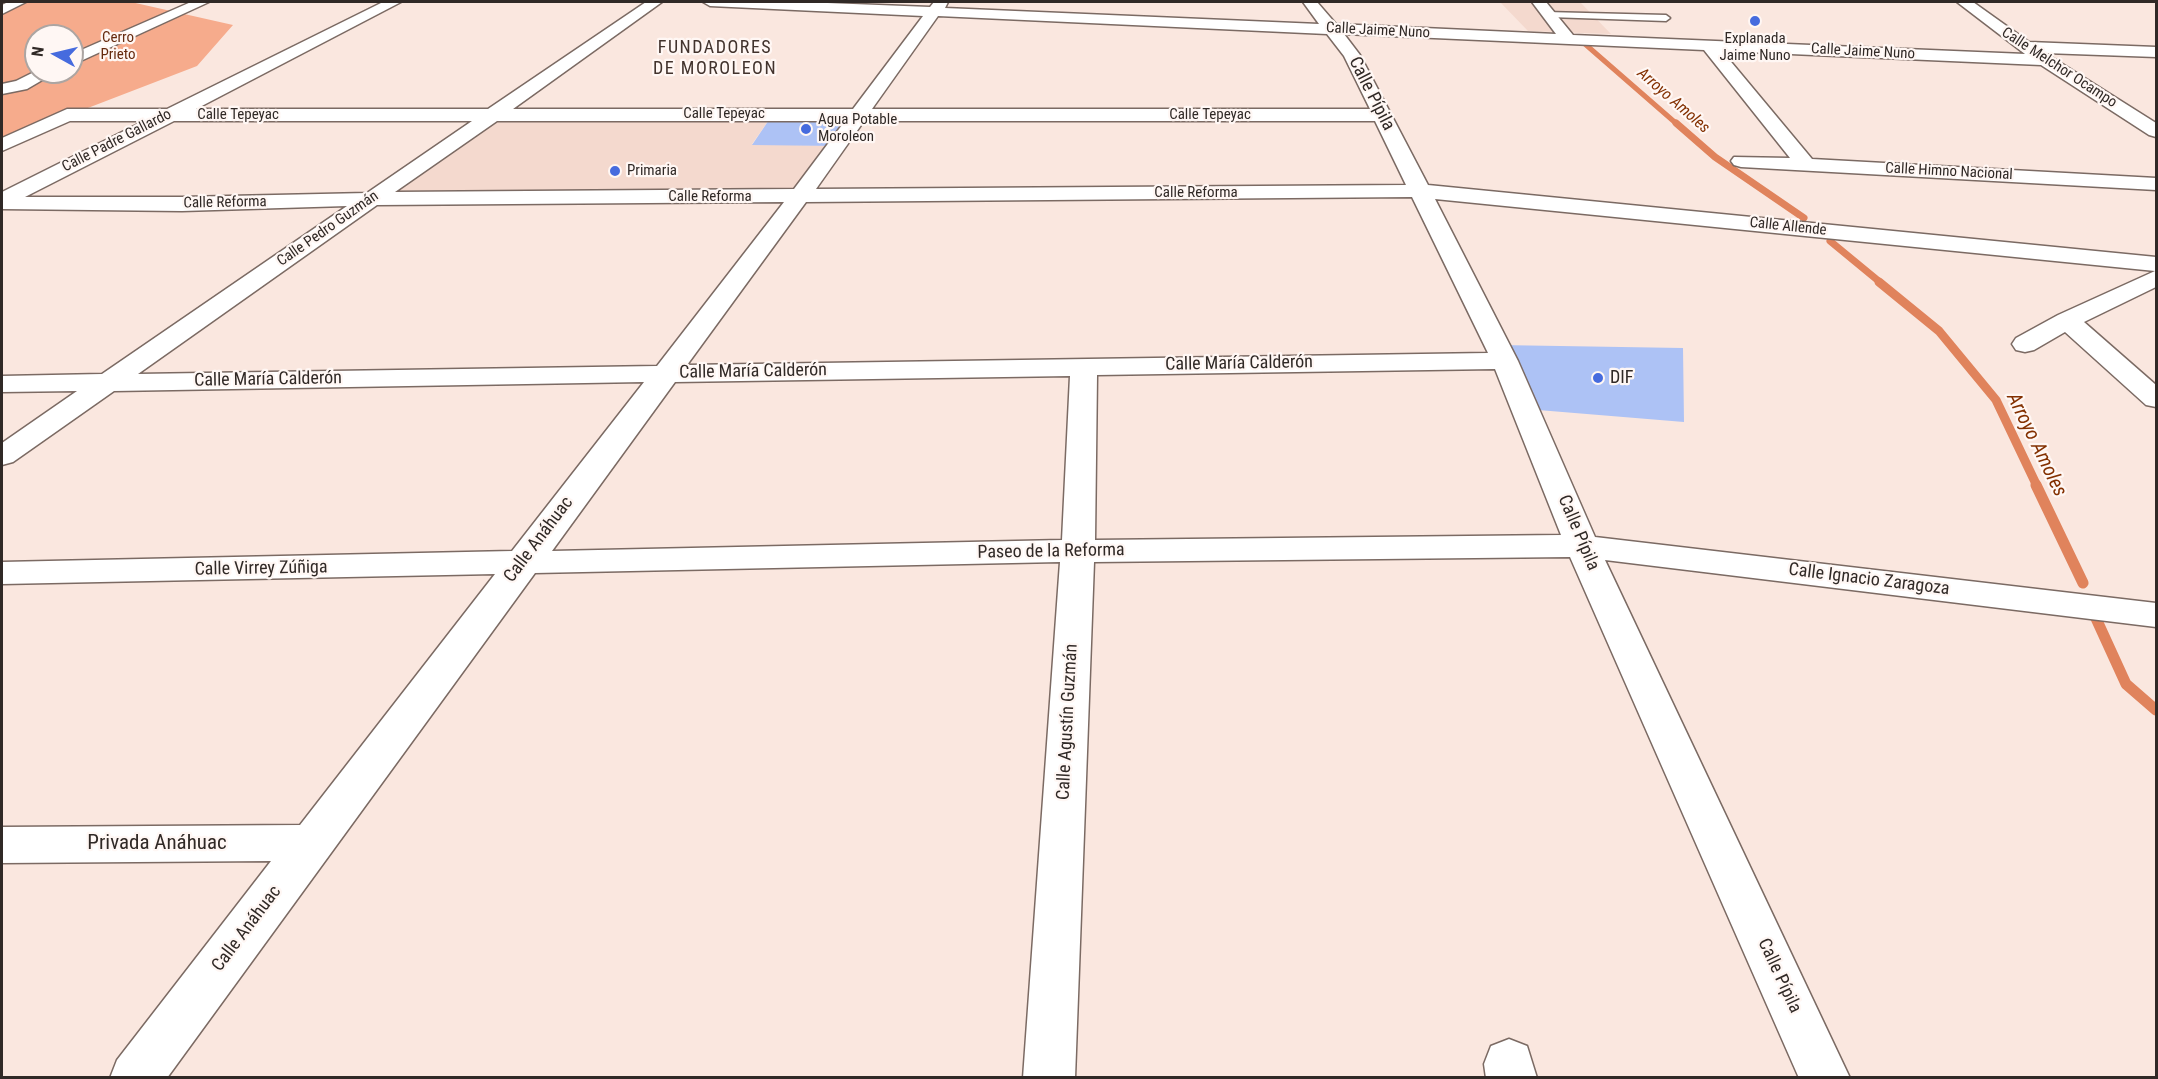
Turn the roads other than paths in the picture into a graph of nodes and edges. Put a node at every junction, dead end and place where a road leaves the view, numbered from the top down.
1 (19, 2) edge
2 (202, 2) edge
3 (394, 2) edge
4 (655, 2) edge
5 (710, 2) edge
6 (1310, 2) edge
7 (1964, 2) edge
8 (936, 7) edge
9 (1544, 8) edge
10 (2, 10) edge
11 (1666, 18) dead end
12 (1334, 29) junction
13 (1569, 40) junction
14 (1709, 45) junction
15 (2025, 47) junction
16 (2157, 52) edge
17 (84, 55) edge
18 (2046, 60) junction
19 (24, 84) edge
20 (2, 89) edge
21 (860, 114) junction
22 (494, 115) junction
23 (1382, 115) junction
24 (166, 116) junction
25 (2157, 131) edge
26 (2, 145) edge
27 (1741, 161) dead end
28 (1806, 165) junction
29 (2157, 184) edge
30 (1419, 191) junction
31 (800, 196) junction
32 (371, 200) junction
33 (2, 202) edge
34 (2157, 264) edge
35 (2157, 278) edge
36 (2067, 320) junction
37 (2025, 344) dead end
38 (1505, 361) junction
39 (1084, 366) junction
40 (665, 373) junction
41 (107, 383) junction
42 (2, 384) edge
43 (2157, 399) edge
44 (2, 456) edge
45 (1582, 546) junction
46 (1078, 551) junction
47 (520, 564) junction
48 (2, 573) edge
49 (2157, 615) edge
50 (312, 843) junction
51 (2, 845) edge
52 (135, 1077) edge
53 (1049, 1077) edge
54 (1825, 1077) edge

1 - 10 street
2 - 17 street
3 - 24 street, Calle Padre Gallardo
4 - 22 street, Calle Pedro Guzmán
5 - 8 street, Calle Jaime Nuno
6 - 12 street, Calle Pípila
7 - 15 street, Calle Melchor Ocampo
8 - 12 street, Calle Jaime Nuno
8 - 21 street, Calle Anáhuac
9 - 11 lane
9 - 13 street
12 - 13 street, Calle Jaime Nuno
12 - 23 street, Calle Pípila
13 - 14 street, Calle Jaime Nuno
14 - 18 street, Calle Jaime Nuno
14 - 28 street
15 - 16 street
15 - 18 street, Calle Melchor Ocampo
18 - 25 street, Calle Melchor Ocampo
19 - 20 street
21 - 22 street, Calle Tepeyac
21 - 23 street, Calle Tepeyac
21 - 31 street, Calle Anáhuac
22 - 24 street, Calle Tepeyac
22 - 32 street, Calle Pedro Guzmán
23 - 30 street, Calle Pípila
24 - 26 street, Calle Tepeyac
24 - 33 street, Calle Padre Gallardo
27 - 28 street, Calle Himno Nacional
28 - 29 street, Calle Himno Nacional
30 - 31 street, Calle Reforma
30 - 34 street, Calle Allende
30 - 38 street, Calle Pípila
31 - 32 street, Calle Reforma
31 - 40 street, Calle Anáhuac
32 - 33 street, Calle Reforma
32 - 41 street, Calle Pedro Guzmán
35 - 36 street
36 - 37 street
36 - 43 street
38 - 39 street, Calle María Calderón
38 - 45 street, Calle Pípila
39 - 40 street, Calle María Calderón
39 - 46 street, Calle Agustín Guzmán
40 - 41 street, Calle María Calderón
40 - 47 street, Calle Anáhuac
41 - 42 street, Calle María Calderón
41 - 44 street, Calle Pedro Guzmán
45 - 46 street, Paseo de la Reforma
45 - 49 street, Calle Ignacio Zaragoza
45 - 54 street, Calle Pípila
46 - 47 street, Paseo de la Reforma
46 - 53 street, Calle Agustín Guzmán
47 - 48 street, Calle Virrey Zúñiga
47 - 50 street, Calle Anáhuac
50 - 51 street, Privada Anáhuac
50 - 52 street, Calle Anáhuac

